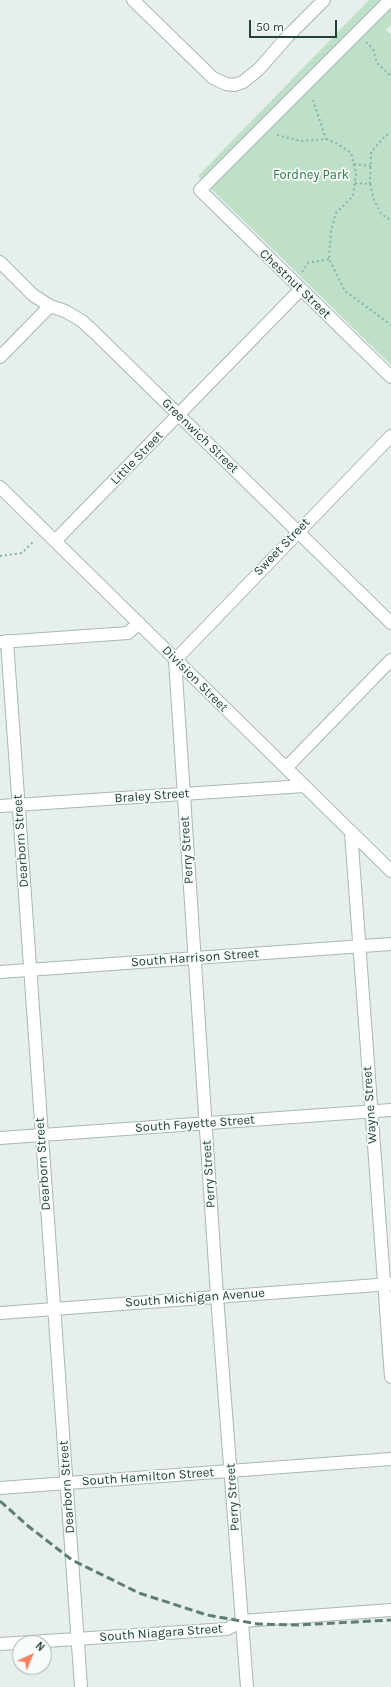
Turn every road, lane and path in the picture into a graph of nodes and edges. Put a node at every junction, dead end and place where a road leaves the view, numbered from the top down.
1 (132, 0) edge
2 (324, 0) edge
3 (390, 0) edge
4 (366, 42) dead end
5 (391, 76) edge
6 (313, 100) dead end
7 (391, 134) edge
8 (277, 136) dead end
9 (326, 140) junction
10 (354, 164) junction
11 (371, 166) junction
12 (355, 182) junction
13 (370, 184) junction
14 (391, 220) edge
15 (329, 259) junction
16 (0, 262) edge
17 (301, 274) dead end
18 (301, 289) junction
19 (50, 306) junction
20 (391, 325) edge
21 (0, 357) edge
22 (391, 377) edge
23 (178, 415) junction
24 (391, 436) edge
25 (0, 487) edge
26 (298, 531) junction
27 (56, 540) junction
28 (34, 541) dead end
29 (0, 556) edge
30 (139, 623) junction
31 (391, 623) edge
32 (4, 642) edge
33 (175, 660) junction
34 (391, 660) edge
35 (286, 768) junction
36 (304, 786) junction
37 (183, 794) junction
38 (18, 805) junction
39 (0, 806) edge
40 (351, 832) junction
41 (391, 871) edge
42 (391, 944) edge
43 (359, 946) junction
44 (195, 958) junction
45 (30, 970) junction
46 (0, 972) edge
47 (391, 1110) edge
48 (371, 1112) junction
49 (205, 1123) junction
50 (41, 1135) junction
51 (0, 1138) edge
52 (387, 1284) edge
53 (217, 1296) junction
54 (54, 1308) junction
55 (0, 1313) edge
56 (391, 1377) edge
57 (391, 1459) edge
58 (232, 1471) junction
59 (66, 1483) junction
60 (0, 1488) edge
61 (391, 1610) edge
62 (242, 1620) junction
63 (78, 1639) junction
64 (0, 1644) edge
65 (81, 1687) edge
66 (247, 1687) edge

1 - 2 street
3 - 18 street, Chestnut Street
4 - 5 path
6 - 9 path
7 - 11 path
8 - 9 path
9 - 10 path
10 - 11 path
10 - 12 path
11 - 13 path
12 - 13 path
12 - 15 path
13 - 14 path
15 - 17 path
15 - 20 path
16 - 19 street, Greenwich Street
18 - 22 street, Chestnut Street
18 - 23 street, Little Street
19 - 21 street
19 - 23 street, Greenwich Street
23 - 26 street, Greenwich Street
23 - 27 street, Little Street
24 - 26 street, Sweet Street
25 - 27 street, Division Street
26 - 31 street, Greenwich Street
26 - 33 street, Sweet Street
27 - 30 street, Division Street
28 - 29 path
30 - 32 street
30 - 33 street, Division Street
32 - 38 street, Dearborn Street
33 - 35 street, Division Street
33 - 37 street, Perry Street
34 - 35 street
35 - 36 street, Division Street
36 - 37 street, Braley Street
36 - 40 street, Division Street
37 - 38 street, Braley Street
37 - 44 street, Perry Street
38 - 39 street, Braley Street
38 - 45 street, Dearborn Street
40 - 41 street, Division Street
40 - 43 street, Wayne Street
42 - 43 street, South Harrison Street
43 - 44 street, South Harrison Street
43 - 48 street, Wayne Street
44 - 45 street, South Harrison Street
44 - 49 street, Perry Street
45 - 46 street, South Harrison Street
45 - 50 street, Dearborn Street
47 - 48 street, South Fayette Street
48 - 49 street, South Fayette Street
48 - 52 street, Wayne Street
49 - 50 street, South Fayette Street
49 - 53 street, Perry Street
50 - 51 street, South Fayette Street
50 - 54 street, Dearborn Street
52 - 53 street, South Michigan Avenue
52 - 56 street, Wayne Street
53 - 54 street, South Michigan Avenue
53 - 58 street, Perry Street
54 - 55 street, South Michigan Avenue
54 - 59 street, Dearborn Street
57 - 58 street, South Hamilton Street
58 - 59 street, South Hamilton Street
58 - 62 street, Perry Street
59 - 60 street, South Hamilton Street
59 - 63 street, Dearborn Street
61 - 62 street, South Niagara Street
62 - 63 street, South Niagara Street
62 - 66 street, Perry Street
63 - 64 street, South Niagara Street
63 - 65 street, Dearborn Street

